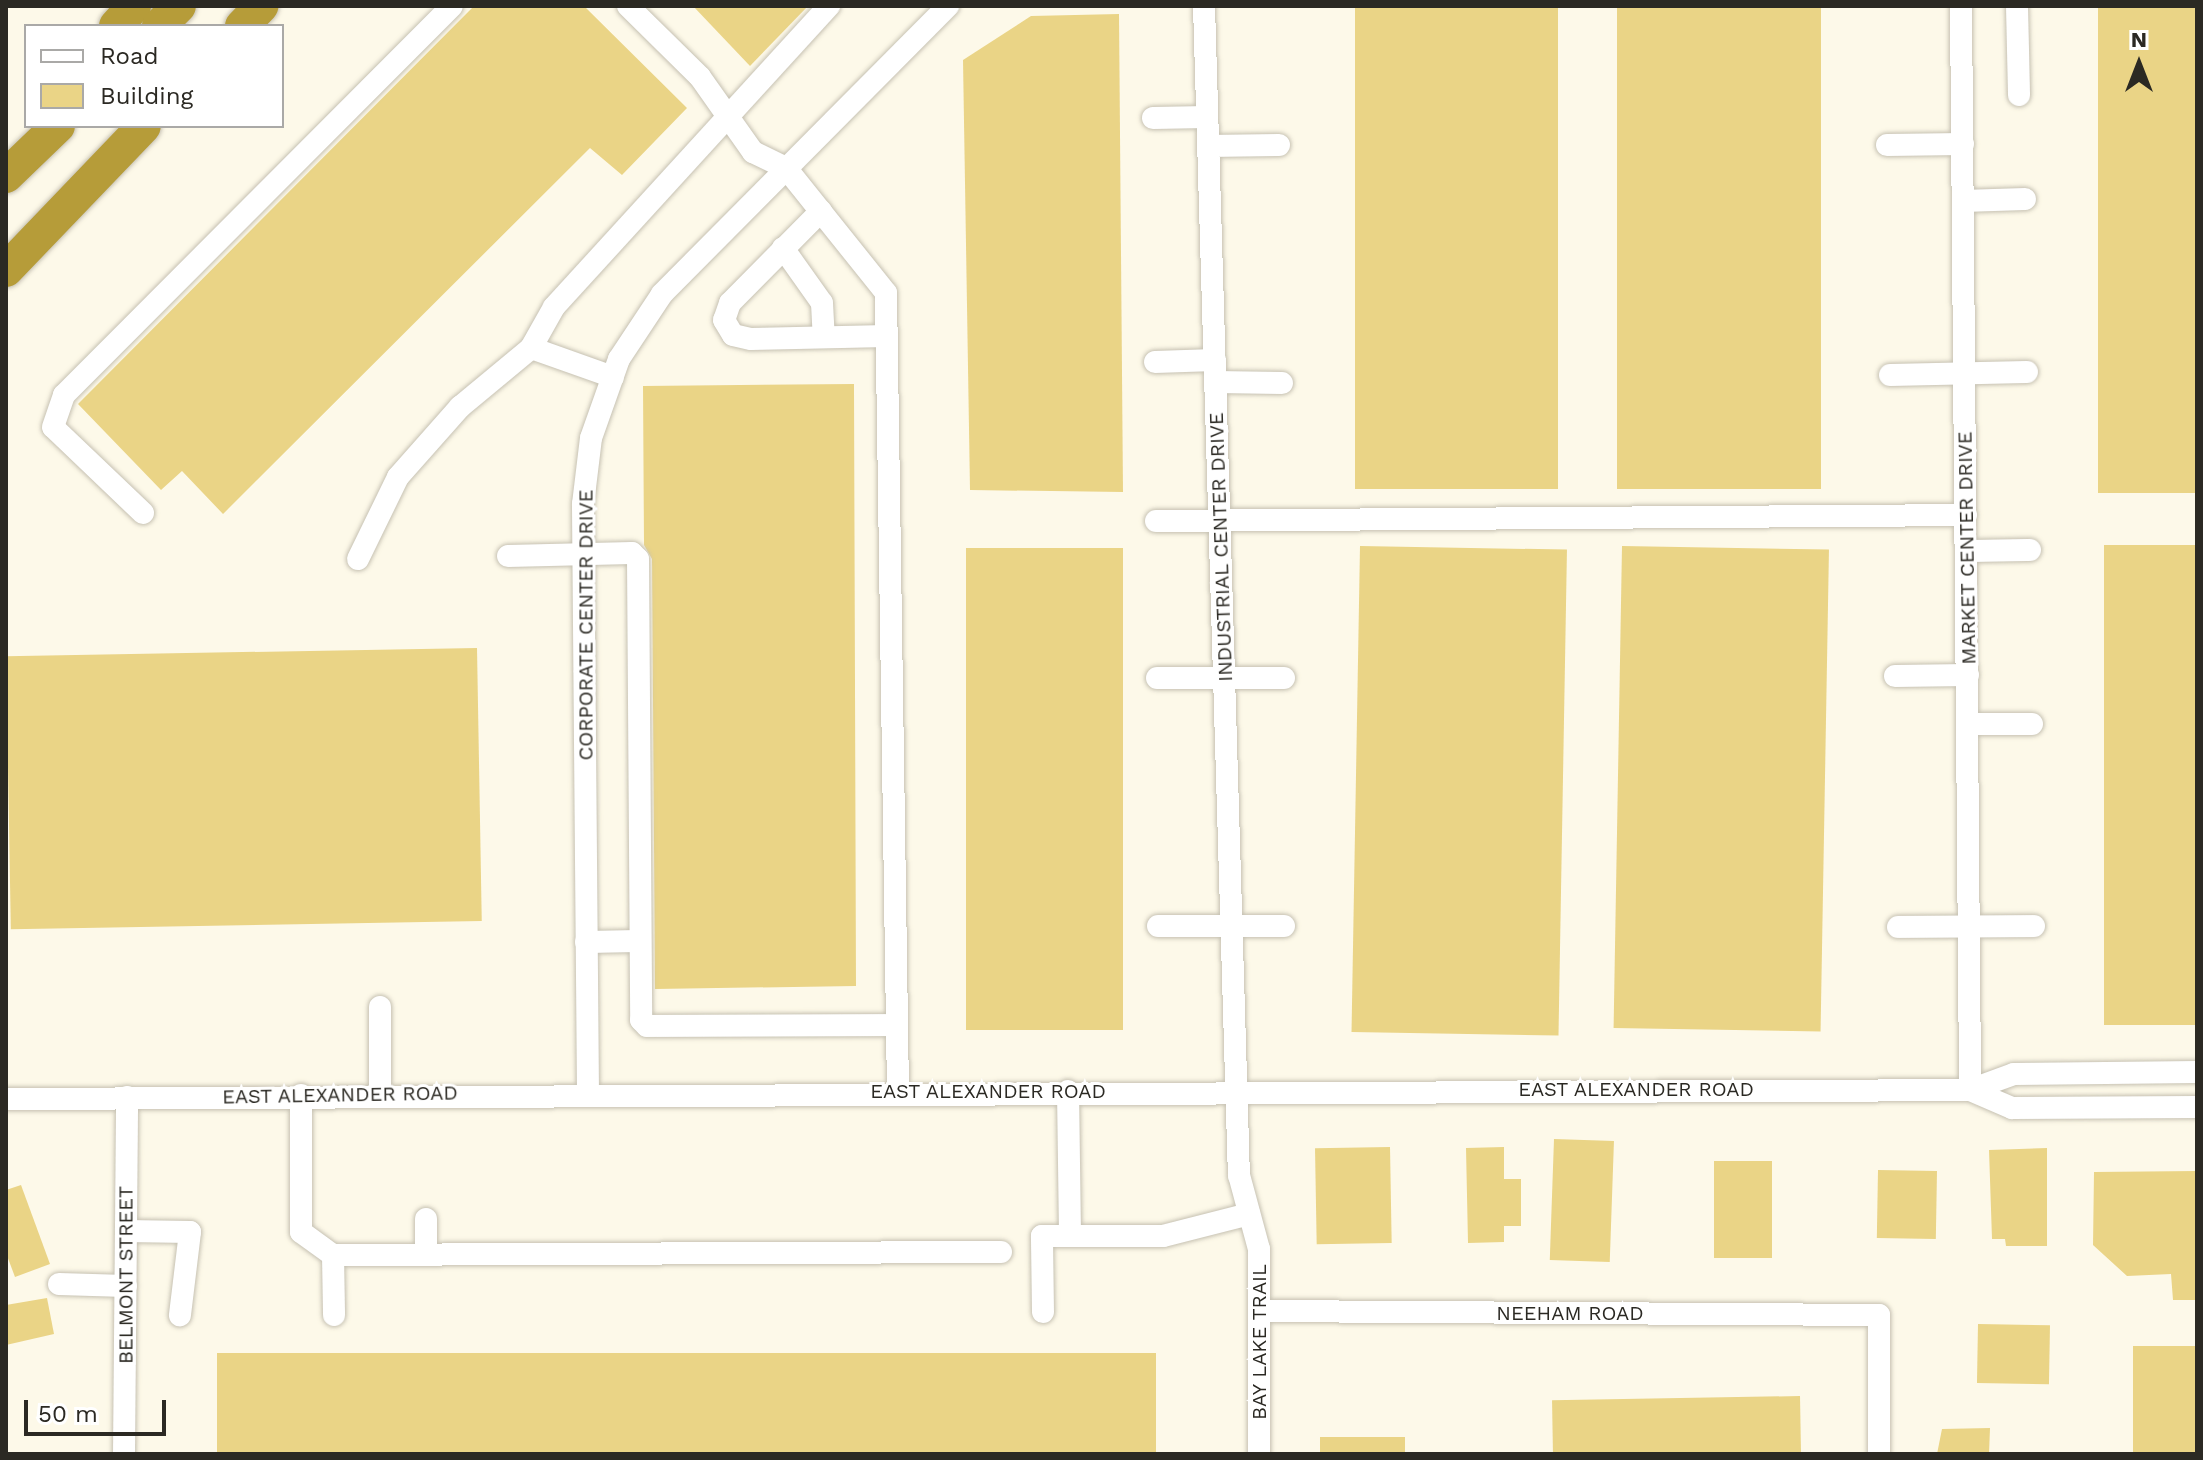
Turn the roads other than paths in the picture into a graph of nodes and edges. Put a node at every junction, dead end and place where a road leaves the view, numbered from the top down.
1 (134, 6) edge
2 (179, 6) edge
3 (261, 6) edge
4 (452, 6) edge
5 (628, 6) edge
6 (829, 6) edge
7 (948, 6) edge
8 (1204, 6) edge
9 (1961, 6) edge
10 (2017, 6) edge
11 (118, 24) edge
12 (161, 24) edge
13 (244, 24) edge
14 (2019, 95) dead end
15 (1207, 117) junction
16 (1153, 118) dead end
17 (725, 119) junction
18 (24, 126) edge
19 (56, 128) edge
20 (142, 128) edge
21 (1963, 144) junction
22 (1279, 145) dead end
23 (1887, 145) dead end
24 (6, 146) edge
25 (1208, 146) junction
26 (786, 168) junction
27 (6, 176) edge
28 (2025, 199) dead end
29 (1963, 201) junction
30 (821, 211) junction
31 (783, 248) junction
32 (6, 270) edge
33 (887, 336) junction
34 (824, 337) junction
35 (531, 348) junction
36 (1155, 362) dead end
37 (1215, 371) junction
38 (2027, 372) dead end
39 (1965, 373) junction
40 (1890, 375) dead end
41 (613, 377) junction
42 (1282, 383) dead end
43 (143, 513) dead end
44 (1966, 515) junction
45 (1156, 521) dead end
46 (1220, 523) junction
47 (2030, 550) dead end
48 (1967, 551) junction
49 (584, 555) junction
50 (508, 556) dead end
51 (358, 559) dead end
52 (1968, 675) junction
53 (1895, 676) dead end
54 (1157, 678) dead end
55 (1225, 678) junction
56 (1284, 678) dead end
57 (1968, 724) junction
58 (2032, 724) dead end
59 (1970, 925) junction
60 (1158, 926) dead end
61 (1233, 926) junction
62 (1284, 926) dead end
63 (2034, 926) dead end
64 (1898, 927) dead end
65 (639, 941) junction
66 (586, 942) junction
67 (380, 1007) dead end
68 (897, 1025) junction
69 (2197, 1072) edge
70 (1236, 1089) junction
71 (1970, 1090) junction
72 (1068, 1091) junction
73 (898, 1092) junction
74 (588, 1093) junction
75 (380, 1094) junction
76 (301, 1095) junction
77 (127, 1097) junction
78 (6, 1099) edge
79 (2197, 1107) edge
80 (1249, 1214) junction
81 (426, 1219) dead end
82 (126, 1231) junction
83 (1070, 1236) junction
84 (1001, 1252) dead end
85 (426, 1254) junction
86 (333, 1255) junction
87 (59, 1284) dead end
88 (126, 1286) junction
89 (1260, 1311) junction
90 (1043, 1312) dead end
91 (180, 1315) dead end
92 (334, 1315) dead end
93 (124, 1454) edge
94 (1259, 1454) edge
95 (1879, 1454) edge

1 - 11 highway
2 - 12 highway
3 - 13 highway
4 - 43 street
5 - 17 street
6 - 17 street
7 - 26 street, CORPORATE CENTER DRIVE
8 - 15 street, INDUSTRIAL CENTER DRIVE
9 - 21 street, MARKET CENTER DRIVE
10 - 14 street
15 - 16 street
15 - 25 street, INDUSTRIAL CENTER DRIVE
17 - 26 street
17 - 35 street
18 - 24 highway
19 - 27 highway
20 - 32 highway
21 - 23 street
21 - 29 street, MARKET CENTER DRIVE
22 - 25 street
25 - 37 street, INDUSTRIAL CENTER DRIVE
26 - 30 street
26 - 41 street, CORPORATE CENTER DRIVE
28 - 29 street
29 - 39 street, MARKET CENTER DRIVE
30 - 31 street
30 - 33 street
31 - 34 street
31 - 34 street
33 - 34 street
33 - 68 street
35 - 41 street
35 - 51 street
36 - 37 street
37 - 42 street
37 - 46 street, INDUSTRIAL CENTER DRIVE
38 - 39 street
39 - 40 street
39 - 44 street, MARKET CENTER DRIVE
41 - 49 street, CORPORATE CENTER DRIVE
44 - 46 street
44 - 48 street, MARKET CENTER DRIVE
45 - 46 street
46 - 55 street, INDUSTRIAL CENTER DRIVE
47 - 48 street
48 - 52 street, MARKET CENTER DRIVE
49 - 50 street
49 - 65 street
49 - 66 street, CORPORATE CENTER DRIVE
52 - 53 street
52 - 57 street, MARKET CENTER DRIVE
54 - 55 street
55 - 56 street
55 - 61 street, INDUSTRIAL CENTER DRIVE
57 - 58 street
57 - 59 street, MARKET CENTER DRIVE
59 - 63 street
59 - 64 street
59 - 71 street, MARKET CENTER DRIVE
60 - 61 street
61 - 62 street
61 - 70 street, INDUSTRIAL CENTER DRIVE
65 - 66 street
65 - 68 street
66 - 74 street, CORPORATE CENTER DRIVE
67 - 75 street
68 - 73 street
69 - 71 street, EAST ALEXANDER ROAD
70 - 71 street, EAST ALEXANDER ROAD
70 - 72 street, EAST ALEXANDER ROAD
70 - 80 street, BAY LAKE TRAIL
71 - 79 street, EAST ALEXANDER ROAD
72 - 73 street, EAST ALEXANDER ROAD
72 - 83 street
73 - 74 street, EAST ALEXANDER ROAD
74 - 75 street, EAST ALEXANDER ROAD
75 - 76 street, EAST ALEXANDER ROAD
76 - 77 street, EAST ALEXANDER ROAD
76 - 86 street
77 - 78 street, EAST ALEXANDER ROAD
77 - 82 street, BELMONT STREET
80 - 83 street
80 - 89 street, BAY LAKE TRAIL
81 - 85 street
82 - 88 street, BELMONT STREET
82 - 91 street
83 - 90 street
84 - 85 street
85 - 86 street
86 - 92 street
87 - 88 street
88 - 93 street, BELMONT STREET
89 - 94 street, BAY LAKE TRAIL
89 - 95 street, NEEHAM ROAD

